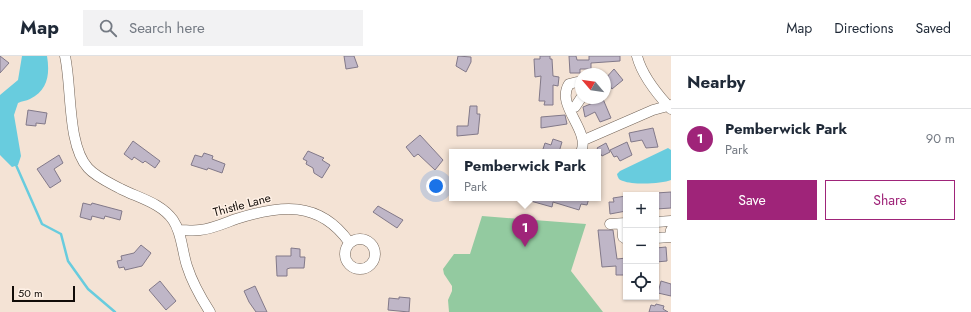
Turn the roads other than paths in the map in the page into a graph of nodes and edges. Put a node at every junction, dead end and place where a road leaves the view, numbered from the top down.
1 (65, 56) edge
2 (637, 56) edge
3 (575, 82) edge
4 (577, 104) edge
5 (670, 106) edge
6 (571, 108) junction
7 (584, 140) junction
8 (582, 149) edge
9 (610, 224) dead end
10 (623, 224) edge
11 (659, 224) edge
12 (179, 230) junction
13 (671, 230) edge
14 (659, 236) edge
15 (349, 242) dead end
16 (210, 312) edge

1 - 12 street
2 - 5 street
3 - 6 street
4 - 6 street
5 - 7 street
6 - 7 street
7 - 8 street
9 - 10 street
11 - 13 street
12 - 15 street, Thistle Lane
12 - 16 street
13 - 14 street

